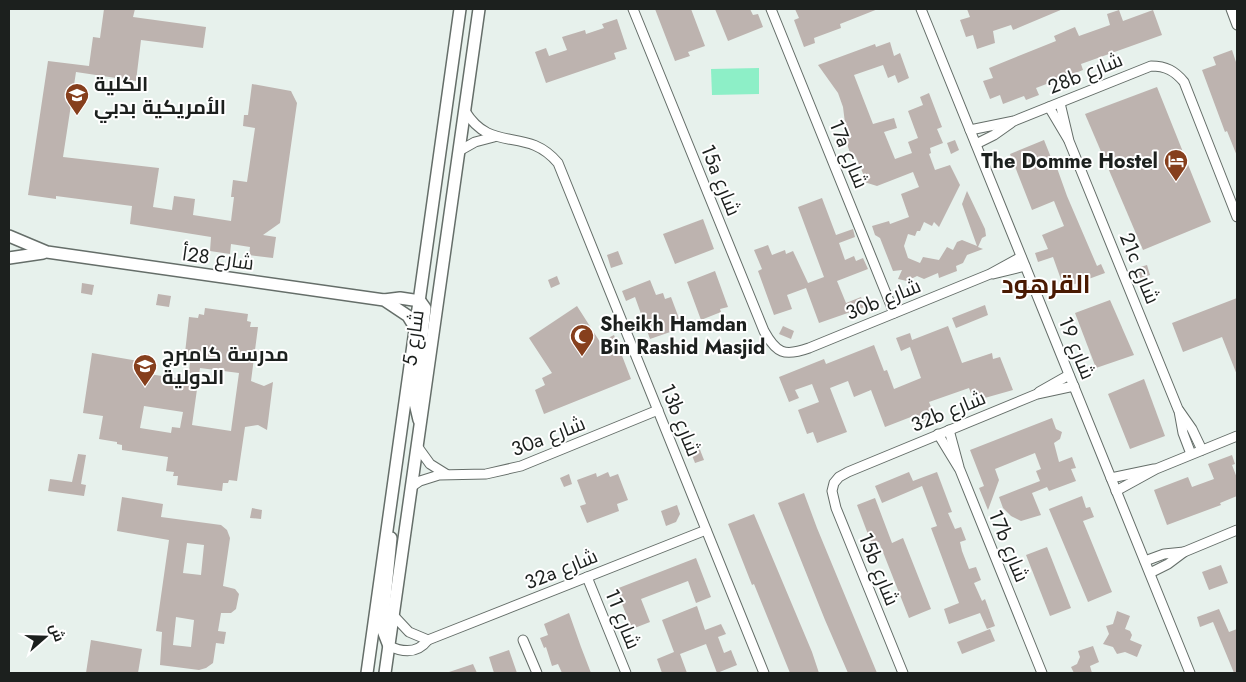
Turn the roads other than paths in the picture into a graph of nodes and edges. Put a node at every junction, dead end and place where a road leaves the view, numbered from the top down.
1 (460, 9) edge
2 (632, 9) edge
3 (771, 9) edge
4 (922, 9) edge
5 (1231, 9) edge
6 (481, 12) edge
7 (1237, 24) edge
8 (1060, 103) junction
9 (1049, 107) junction
10 (465, 111) junction
11 (1014, 121) junction
12 (970, 130) junction
13 (494, 137) junction
14 (1069, 141) junction
15 (976, 144) junction
16 (459, 151) junction
17 (1237, 217) edge
18 (9, 236) edge
19 (47, 252) junction
20 (1022, 257) junction
21 (9, 258) edge
22 (1025, 266) junction
23 (990, 274) junction
24 (384, 300) junction
25 (420, 301) junction
26 (894, 313) junction
27 (416, 329) junction
28 (789, 354) joint
29 (1069, 375) junction
30 (1074, 386) junction
31 (1037, 394) junction
32 (1178, 409) junction
33 (658, 410) junction
34 (421, 422) junction
35 (949, 430) junction
36 (938, 434) junction
37 (1237, 436) edge
38 (417, 446) junction
39 (1202, 450) junction
40 (1191, 454) junction
41 (1156, 469) junction
42 (960, 470) junction
43 (447, 474) junction
44 (839, 477) joint
45 (1111, 478) junction
46 (411, 487) junction
47 (1116, 491) junction
48 (386, 525) junction
49 (706, 530) junction
50 (1237, 530) edge
51 (1184, 552) junction
52 (1145, 561) junction
53 (1150, 573) junction
54 (587, 577) junction
55 (394, 616) junction
56 (428, 640) junction
57 (523, 640) dead end
58 (389, 646) junction
59 (367, 673) edge
60 (385, 673) edge
61 (537, 673) edge
62 (626, 673) edge
63 (764, 673) edge
64 (903, 673) edge
65 (1042, 673) edge
66 (1190, 673) edge

1 - 25 street, شارع 5
2 - 28 street, 15a شارع
3 - 26 street, 17a شارع
4 - 12 street, شارع 19
5 - 7 street
6 - 10 street, شارع 5
8 - 9 street, 28b شارع
8 - 14 street, 21c شارع
8 - 17 street, 28b شارع
9 - 11 street, 28b شارع
9 - 14 street, 21c شارع
10 - 13 street, 13b شارع
10 - 16 street, شارع 5
11 - 12 street, 28b شارع
11 - 15 street, 28b شارع
12 - 15 street, شارع 19
13 - 16 street, 13b شارع
13 - 33 street, 13b شارع
14 - 32 street, 21c شارع
15 - 20 street, شارع 19
16 - 34 street, شارع 5
18 - 19 street, شارع 28أ
19 - 21 street, شارع 28أ
19 - 24 street, شارع 28أ
20 - 22 street, شارع 19
20 - 23 street
22 - 23 street
22 - 29 street, شارع 19
23 - 26 street, 30b شارع
24 - 25 street, شارع 28أ
24 - 27 street, شارع 28أ
25 - 27 street, شارع 5
25 - 34 street
26 - 28 street, 30b شارع
27 - 48 street, شارع 5
29 - 30 street, شارع 19
29 - 31 street
30 - 31 street, 32b شارع
30 - 45 street, شارع 19
31 - 35 street, 32b شارع
32 - 39 street, 21c شارع
32 - 40 street, 21c شارع
33 - 43 street, 30a شارع
33 - 49 street, 13b شارع
34 - 38 street, شارع 5
35 - 36 street, 32b شارع
35 - 42 street
36 - 42 street, 17b شارع
36 - 44 street, 32b شارع
37 - 39 street
38 - 43 street
38 - 46 street, شارع 5
39 - 40 street
40 - 41 street
41 - 45 street
41 - 47 street
42 - 65 street, 17b شارع
43 - 46 street, 30a شارع
44 - 64 street, 15b شارع
45 - 47 street, شارع 19
46 - 55 street, شارع 5
47 - 52 street, شارع 19
48 - 58 street
48 - 59 street, شارع 5
49 - 54 street, 32a شارع
49 - 63 street, 13b شارع
50 - 51 street
51 - 52 street
51 - 53 street
52 - 53 street, شارع 19
53 - 66 street, شارع 19
54 - 56 street, 32a شارع
54 - 62 street, شارع 11
55 - 56 street
55 - 58 street, شارع 5
56 - 58 street, 32a شارع
57 - 61 street
58 - 60 street, شارع 5

